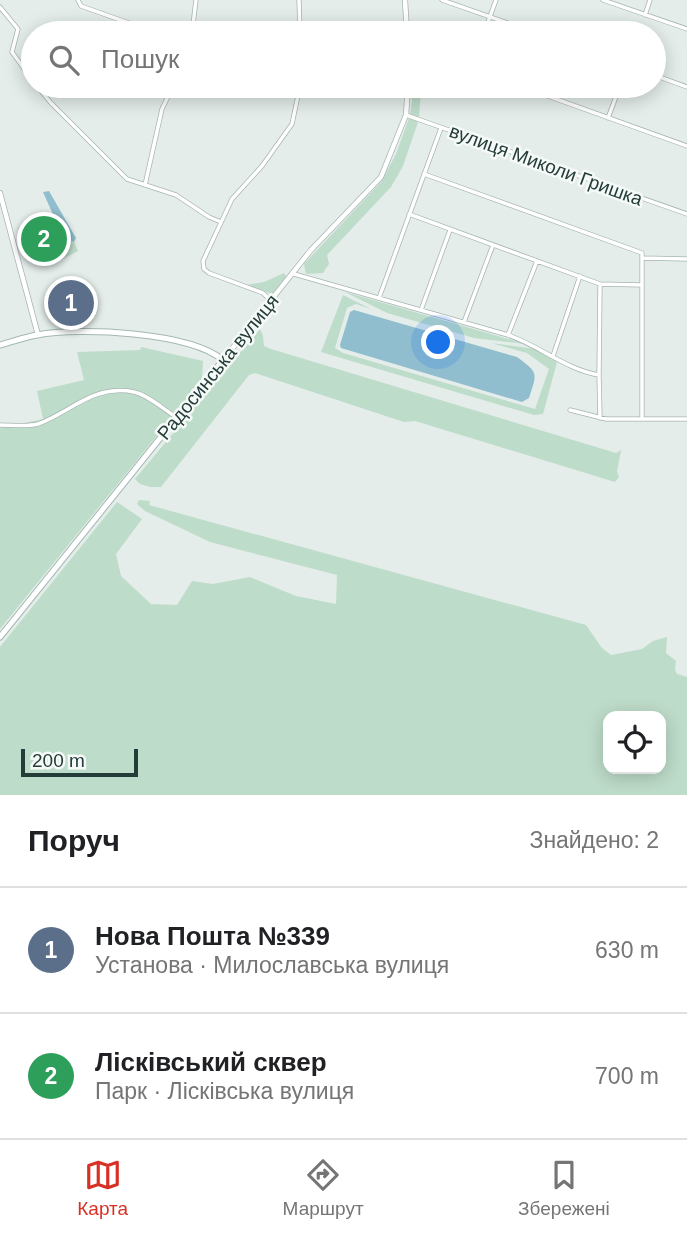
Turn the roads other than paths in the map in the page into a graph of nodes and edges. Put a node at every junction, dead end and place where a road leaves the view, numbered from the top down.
1 (196, 0) edge
2 (299, 0) edge
3 (405, 0) edge
4 (442, 0) edge
5 (496, 0) edge
6 (603, 0) edge
7 (650, 0) edge
8 (78, 2) edge
9 (0, 7) edge
10 (645, 15) junction
11 (490, 17) junction
12 (126, 21) edge
13 (193, 21) edge
14 (300, 21) edge
15 (406, 21) edge
16 (488, 21) edge
17 (502, 21) edge
18 (662, 21) edge
19 (666, 22) edge
20 (687, 30) edge
21 (21, 64) edge
22 (666, 79) edge
23 (687, 87) edge
24 (48, 98) edge
25 (167, 98) edge
26 (297, 98) edge
27 (407, 98) edge
28 (553, 98) edge
29 (616, 98) edge
30 (406, 115) junction
31 (608, 118) junction
32 (442, 128) junction
33 (687, 146) edge
34 (424, 174) junction
35 (145, 185) junction
36 (0, 193) edge
37 (409, 214) junction
38 (687, 214) edge
39 (220, 222) junction
40 (450, 229) junction
41 (493, 245) junction
42 (643, 258) junction
43 (687, 259) edge
44 (537, 261) junction
45 (294, 274) junction
46 (580, 276) junction
47 (600, 284) junction
48 (642, 285) junction
49 (379, 298) junction
50 (271, 301) junction
51 (421, 310) junction
52 (464, 322) junction
53 (38, 335) junction
54 (509, 335) junction
55 (0, 345) edge
56 (553, 355) junction
57 (223, 360) junction
58 (600, 375) junction
59 (570, 410) dead end
60 (176, 417) junction
61 (600, 418) junction
62 (642, 419) junction
63 (687, 419) edge
64 (0, 425) edge
65 (0, 638) edge

1 - 13 street
2 - 14 street
3 - 15 street
4 - 11 street
5 - 11 street
6 - 10 street
7 - 10 street
8 - 12 street
9 - 21 street
10 - 18 street
11 - 16 street
11 - 17 street
19 - 20 street
22 - 23 street
24 - 35 street
25 - 35 street
26 - 39 street
27 - 30 street, Радосинська вулиця
28 - 31 street
29 - 31 street
30 - 32 street, вулиця Миколи Гришка
30 - 45 street, Радосинська вулиця
31 - 33 street
32 - 34 street
32 - 38 street, вулиця Миколи Гришка
34 - 37 street
34 - 42 street
35 - 39 street
36 - 53 street
37 - 40 street
37 - 49 street
39 - 50 street
40 - 41 street
40 - 51 street
41 - 44 street
41 - 52 street
42 - 43 street
42 - 48 street
44 - 46 street
44 - 54 street
45 - 49 street
45 - 50 street, Радосинська вулиця
46 - 47 street
46 - 56 street
47 - 48 street
47 - 58 street
48 - 62 street
49 - 51 street
50 - 57 street, Радосинська вулиця
51 - 52 street
52 - 54 street
53 - 55 main road
53 - 57 main road
54 - 56 street
56 - 58 street
57 - 60 main road, Радосинська вулиця
58 - 61 street
59 - 61 street
60 - 64 street
60 - 65 main road, Радосинська вулиця
61 - 62 street
62 - 63 street

